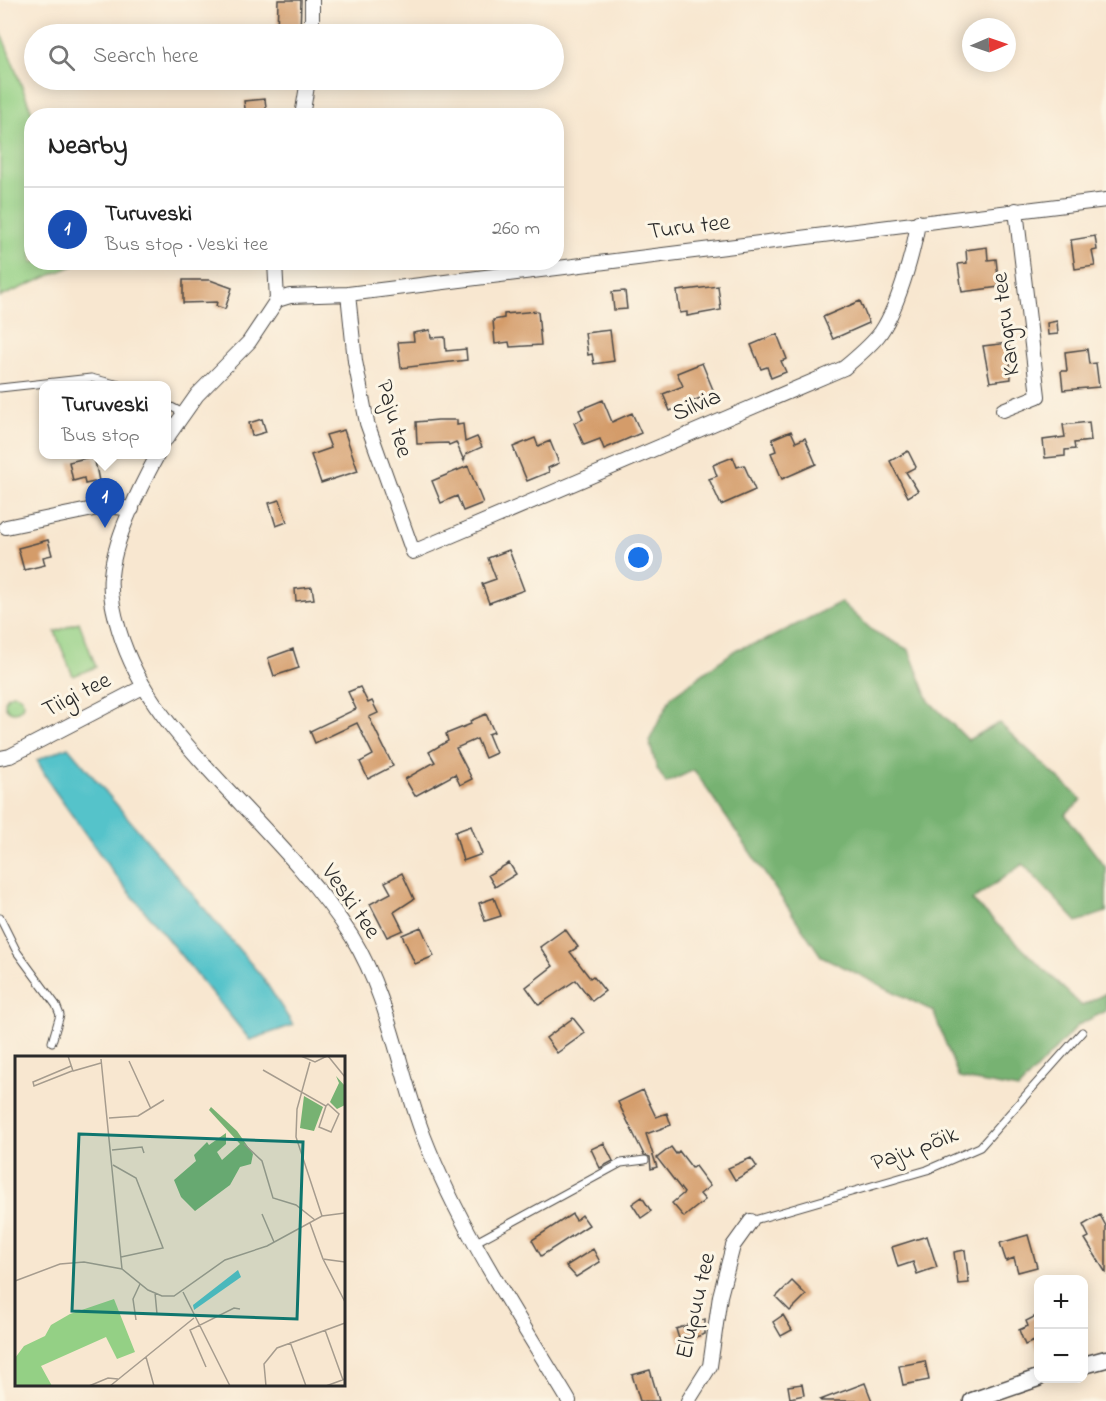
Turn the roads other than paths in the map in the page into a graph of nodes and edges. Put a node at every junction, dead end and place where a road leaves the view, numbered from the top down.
1 (312, 0) edge
2 (312, 24) edge
3 (306, 90) edge
4 (303, 108) edge
5 (1106, 200) edge
6 (1016, 210) junction
7 (918, 222) junction
8 (564, 267) edge
9 (276, 270) edge
10 (538, 270) edge
11 (348, 294) junction
12 (277, 300) junction
13 (64, 381) edge
14 (103, 381) edge
15 (39, 384) edge
16 (0, 388) edge
17 (171, 407) edge
18 (1003, 410) dead end
19 (183, 413) junction
20 (171, 431) edge
21 (156, 459) edge
22 (132, 509) junction
23 (6, 527) dead end
24 (413, 552) joint
25 (143, 687) junction
26 (0, 758) edge
27 (0, 918) edge
28 (1082, 1032) dead end
29 (52, 1042) dead end
30 (645, 1160) dead end
31 (751, 1221) joint
32 (476, 1242) junction
33 (1106, 1359) edge
34 (1088, 1364) edge
35 (1034, 1379) edge
36 (569, 1401) edge
37 (688, 1401) edge
38 (972, 1401) edge

1 - 2 street
3 - 4 street
5 - 6 street, Turu tee
6 - 7 street, Turu tee
6 - 18 street, Kangru tee
7 - 8 street, Turu tee
7 - 24 street, Silvia
9 - 12 street
10 - 11 street, Turu tee
11 - 12 street, Turu tee
11 - 24 street, Paju tee
12 - 19 street
13 - 14 lane
15 - 16 lane
17 - 19 lane
19 - 20 street
21 - 22 street, Veski tee
22 - 23 street
22 - 25 street, Veski tee
25 - 26 street, Tiigi tee
25 - 32 street, Veski tee
27 - 29 lane
28 - 31 lane, Paju põik
30 - 32 lane
31 - 37 street, Elupuu tee
32 - 36 street, Veski tee
33 - 34 street
35 - 38 street

